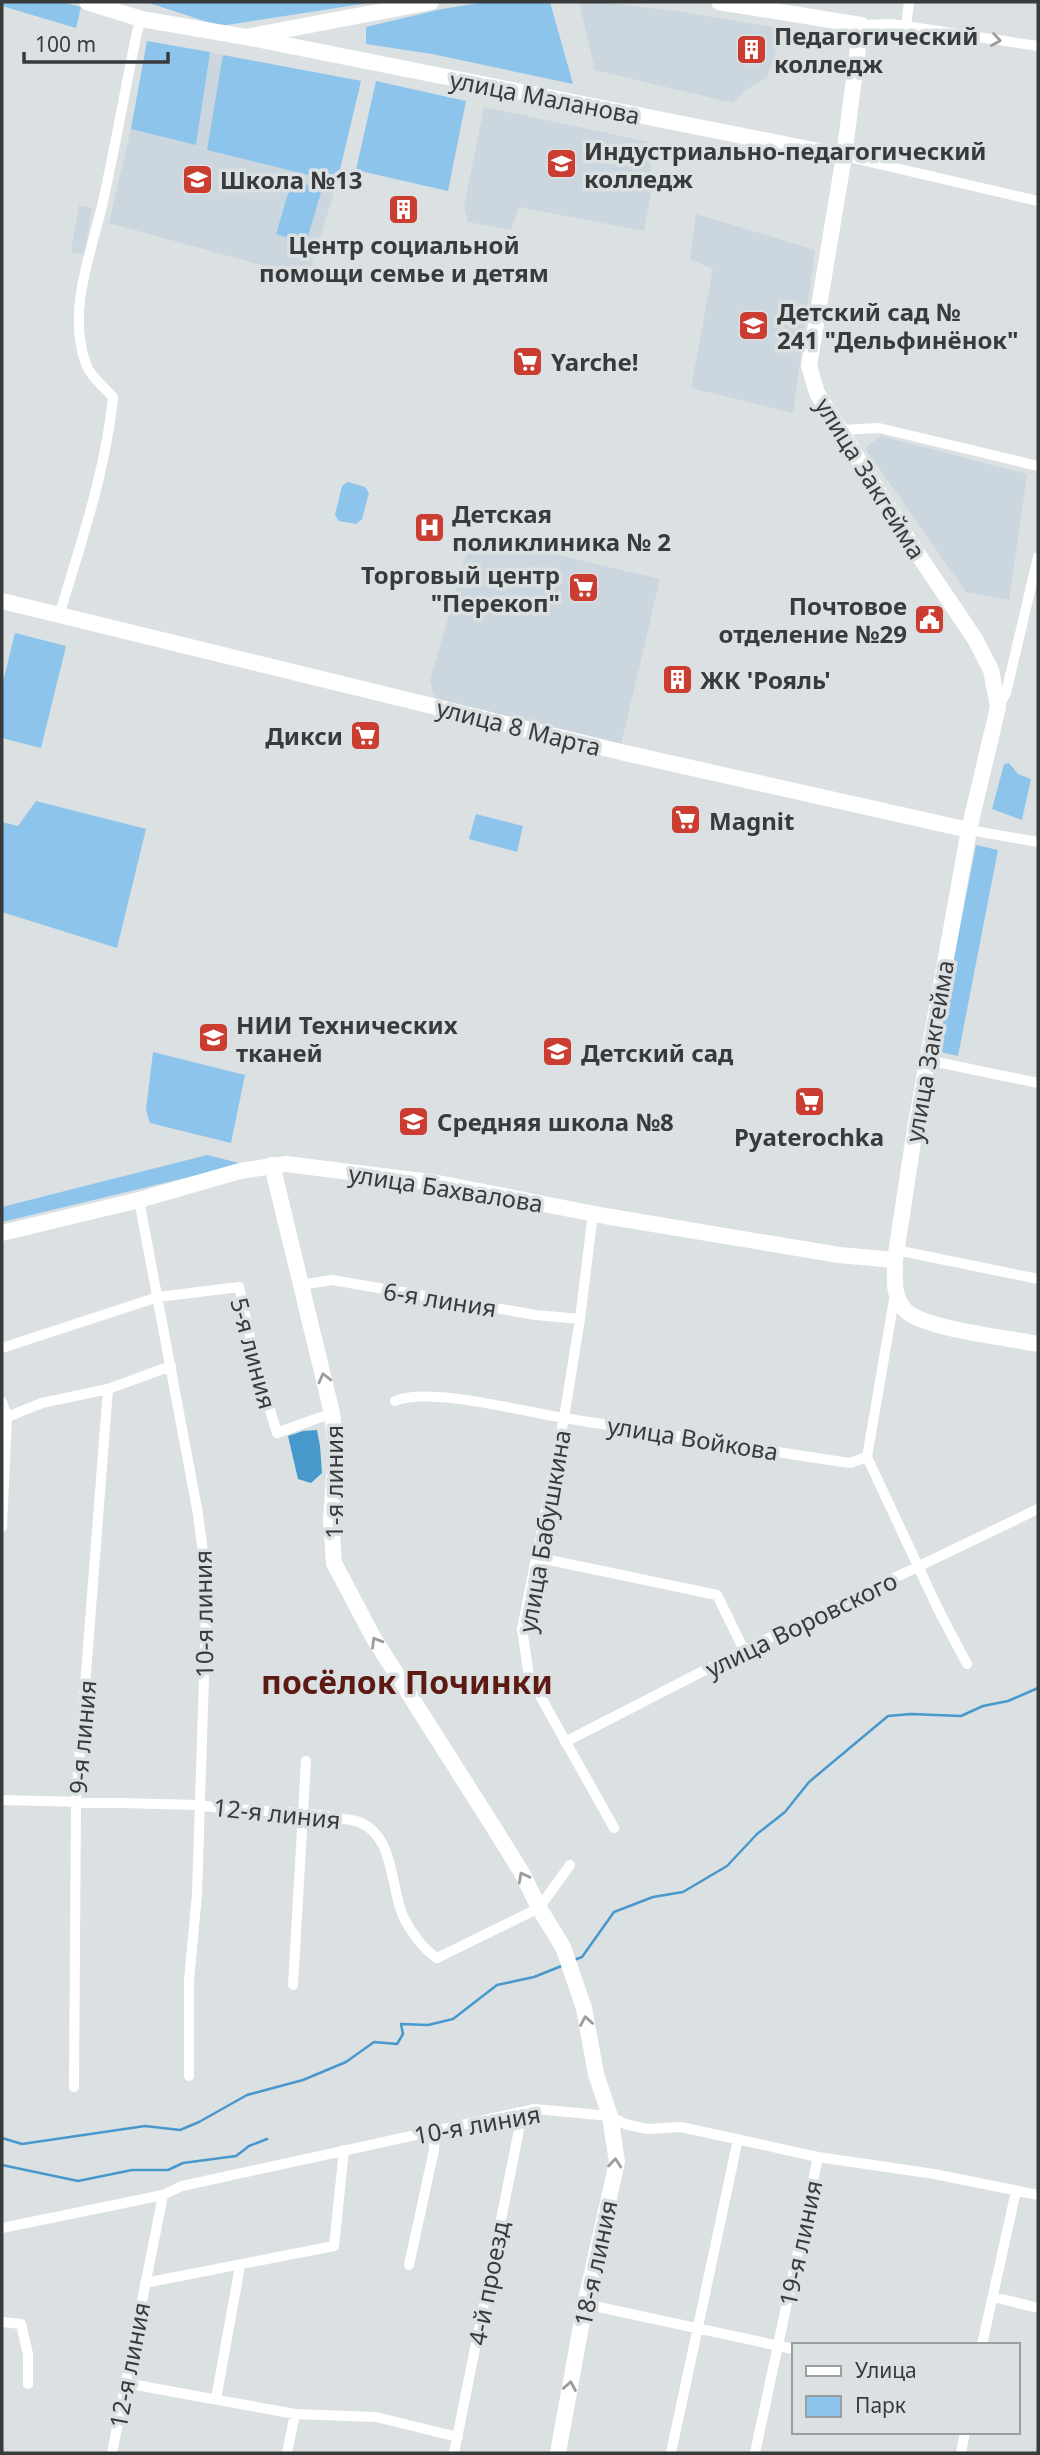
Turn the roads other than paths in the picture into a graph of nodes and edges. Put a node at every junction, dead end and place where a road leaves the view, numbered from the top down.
1 (86, 2) edge
2 (431, 2) edge
3 (719, 2) edge
4 (909, 2) edge
5 (776, 6) edge
6 (141, 19) junction
7 (861, 25) junction
8 (906, 26) junction
9 (246, 37) junction
10 (1038, 46) edge
11 (844, 156) junction
12 (1038, 201) edge
13 (840, 430) junction
14 (1038, 466) edge
15 (1038, 557) edge
16 (2, 601) edge
17 (59, 616) junction
18 (998, 707) junction
19 (969, 830) junction
20 (1038, 842) edge
21 (927, 1059) junction
22 (1038, 1083) edge
23 (272, 1165) junction
24 (139, 1200) junction
25 (593, 1213) junction
26 (2, 1233) edge
27 (895, 1255) junction
28 (1038, 1279) edge
29 (301, 1285) junction
30 (895, 1294) junction
31 (158, 1297) junction
32 (580, 1319) junction
33 (1038, 1344) edge
34 (2, 1348) edge
35 (171, 1366) junction
36 (108, 1389) junction
37 (395, 1401) dead end
38 (2, 1402) edge
39 (332, 1413) junction
40 (4, 1418) edge
41 (564, 1418) junction
42 (867, 1458) junction
43 (1038, 1509) edge
44 (2, 1527) edge
45 (535, 1557) junction
46 (918, 1568) junction
47 (744, 1650) junction
48 (967, 1664) dead end
49 (565, 1742) junction
50 (306, 1761) dead end
51 (2, 1800) edge
52 (76, 1802) junction
53 (198, 1805) junction
54 (302, 1812) junction
55 (614, 1828) dead end
56 (570, 1865) dead end
57 (538, 1908) junction
58 (293, 1985) dead end
59 (596, 2074) joint
60 (188, 2076) dead end
61 (74, 2087) dead end
62 (519, 2112) junction
63 (610, 2116) junction
64 (435, 2130) junction
65 (738, 2139) junction
66 (344, 2150) junction
67 (818, 2157) junction
68 (1016, 2191) junction
69 (163, 2194) junction
70 (1038, 2195) edge
71 (2, 2228) edge
72 (409, 2265) dead end
73 (240, 2266) junction
74 (145, 2284) junction
75 (994, 2297) junction
76 (584, 2304) junction
77 (1038, 2308) edge
78 (2, 2322) edge
79 (698, 2330) junction
80 (982, 2343) edge
81 (778, 2346) junction
82 (792, 2350) edge
83 (125, 2383) junction
84 (28, 2384) dead end
85 (216, 2399) junction
86 (295, 2414) junction
87 (965, 2434) edge
88 (458, 2437) junction
89 (112, 2453) edge
90 (287, 2453) edge
91 (454, 2453) edge
92 (558, 2453) edge
93 (671, 2453) edge
94 (755, 2453) edge
95 (961, 2453) edge

1 - 6 street, улица Маланова
2 - 9 street, улица Маланова
3 - 5 street
4 - 8 street
5 - 7 street
6 - 9 street, улица Маланова
6 - 17 street
7 - 8 street
7 - 11 street, улица Закгейма
8 -> 10 street
9 - 11 street, улица Маланова
11 - 12 street
11 - 13 street, улица Закгейма
13 - 14 street
13 - 18 street, улица Закгейма
15 - 18 street, улица Закгейма
16 - 17 street, улица 8 Марта
17 - 19 street, улица 8 Марта
18 - 19 street, улица Закгейма
19 - 20 street, улица 8 Марта
19 - 21 street, улица Закгейма
21 - 22 street
21 - 27 street, улица Закгейма
23 - 24 street, улица Бахвалова
23 - 25 street, улица Бахвалова
23 - 29 street, 1-я линия
24 - 26 street, улица Бахвалова
24 - 31 street, 10-я линия
25 - 27 street, улица Бахвалова
25 - 32 street, улица Бабушкина
27 - 28 street
27 - 30 street, улица Закгейма
29 - 32 street, 6-я линия
39 -> 29 street, 1-я линия
30 - 33 street
30 - 42 street
31 - 34 street, 5-я линия
31 - 35 street, 10-я линия
31 - 39 street, 5-я линия
32 - 41 street, улица Бабушкина
35 - 36 street
35 - 53 street, 10-я линия
36 - 40 street
36 - 52 street, 9-я линия
37 - 41 street, улица Войкова
38 - 40 street
57 -> 39 street, 1-я линия
40 - 44 street
41 - 42 street, улица Войкова
41 - 45 street, улица Бабушкина
42 - 46 street
43 - 46 street, улица Воровского
45 - 47 street
45 - 49 street, улица Бабушкина
46 - 47 street, улица Воровского
46 - 48 street
47 - 49 street, улица Воровского
49 - 55 street, улица Бабушкина
50 - 54 street
51 - 52 street, 12-я линия
52 - 53 street, 12-я линия
52 - 61 street, 9-я линия
53 - 54 street, 12-я линия
53 - 60 street, 10-я линия
54 - 57 street, 12-я линия
54 - 58 street
56 - 57 street
59 -> 57 street, 1-я линия
59 - 63 street, 18-я линия
62 - 63 street, 10-я линия
62 - 64 street, 10-я линия
62 - 88 street, 4-й проезд
63 - 65 street, 10-я линия
76 -> 63 street, 18-я линия
64 - 66 street, 10-я линия
64 - 72 street
65 - 67 street, 10-я линия
65 - 79 street
66 - 69 street, 10-я линия
66 - 73 street
67 - 68 street, 10-я линия
67 - 81 street, 19-я линия
68 - 70 street, 10-я линия
68 - 75 street
69 - 71 street, 10-я линия
69 - 74 street, 12-я линия
73 - 74 street
73 - 85 street
74 - 83 street, 12-я линия
75 - 77 street
75 - 80 street
76 - 79 street
92 -> 76 street, 18-я линия
78 - 84 street
79 - 81 street
79 - 93 street
81 - 82 street
81 - 94 street, 19-я линия
83 - 85 street
83 - 89 street, 12-я линия
85 - 86 street
86 - 88 street
86 - 90 street
87 - 95 street
88 - 91 street, 4-й проезд

